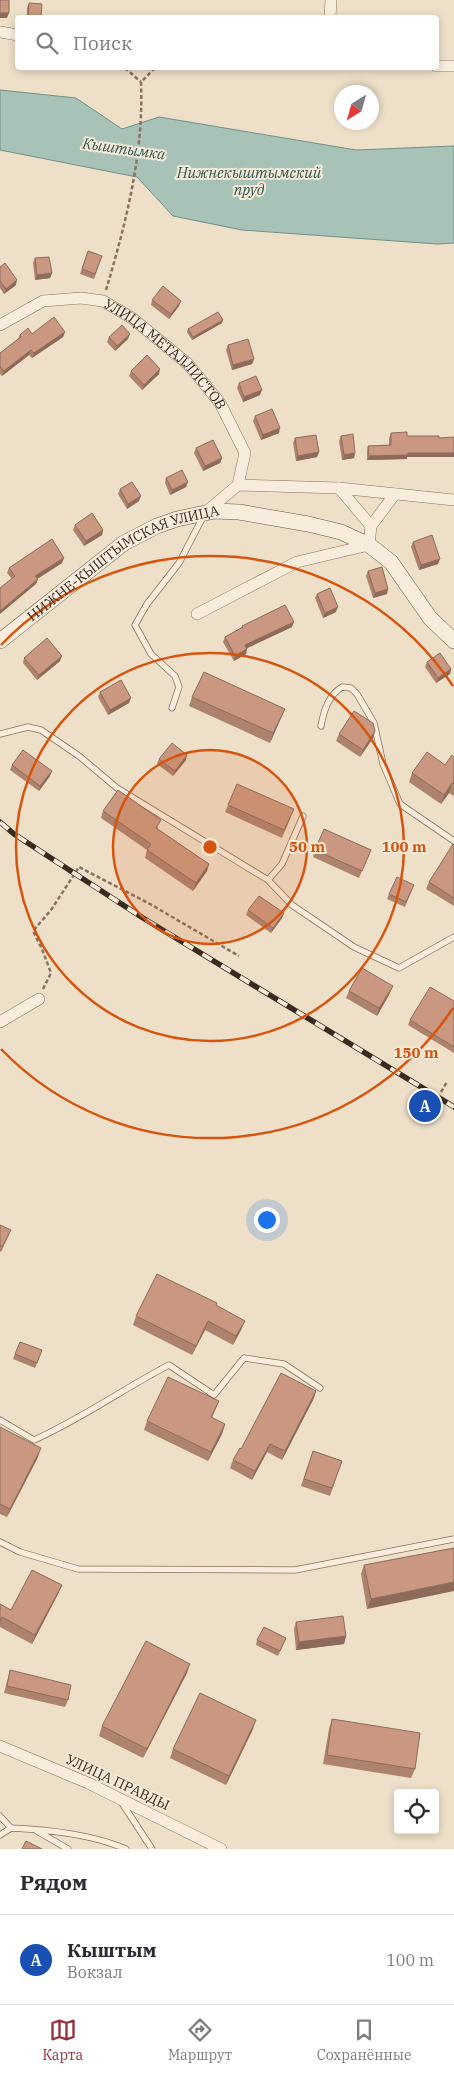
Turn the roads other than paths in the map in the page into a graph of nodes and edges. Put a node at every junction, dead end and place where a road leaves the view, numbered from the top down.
1 (331, 0) edge
2 (330, 15) edge
3 (0, 32) edge
4 (15, 34) edge
5 (439, 66) edge
6 (454, 66) edge
7 (0, 325) edge
8 (238, 484) junction
9 (339, 488) junction
10 (395, 494) junction
11 (454, 500) edge
12 (206, 512) junction
13 (371, 526) junction
14 (369, 545) junction
15 (197, 614) dead end
16 (0, 641) edge
17 (454, 641) edge
18 (172, 708) dead end
19 (320, 726) dead end
20 (0, 734) edge
21 (303, 816) dead end
22 (454, 841) edge
23 (268, 880) junction
24 (454, 937) edge
25 (39, 999) road end
26 (0, 1022) edge
27 (320, 1388) dead end
28 (0, 1420) edge
29 (454, 1539) edge
30 (0, 1542) edge
31 (0, 1746) edge
32 (119, 1798) junction
33 (0, 1816) edge
34 (11, 1828) junction
35 (34, 1829) junction
36 (0, 1835) edge
37 (68, 1849) edge
38 (126, 1849) edge
39 (152, 1849) edge
40 (221, 1849) edge

1 - 2 street
3 - 4 street
5 - 6 street
7 - 8 street, УЛИЦА МЕТАЛЛИСТОВ
8 - 9 street
8 - 12 street, НИЖНЕ-КЫШТЫМСКАЯ УЛИЦА
9 - 10 street
9 - 13 street
10 - 11 street
10 - 13 street
12 - 14 main road
12 - 16 main road, НИЖНЕ-КЫШТЫМСКАЯ УЛИЦА
12 - 18 lane
13 - 14 street
14 - 15 street
14 - 17 main road
19 - 22 lane
20 - 23 lane
21 - 23 lane
23 - 24 lane
25 - 26 street
27 - 28 lane
29 - 30 lane
31 - 32 street, УЛИЦА ПРАВДЫ
32 - 39 lane
32 - 40 street, УЛИЦА ПРАВДЫ
33 - 34 lane
34 - 35 lane
34 - 36 lane
35 - 37 lane
35 - 38 lane

